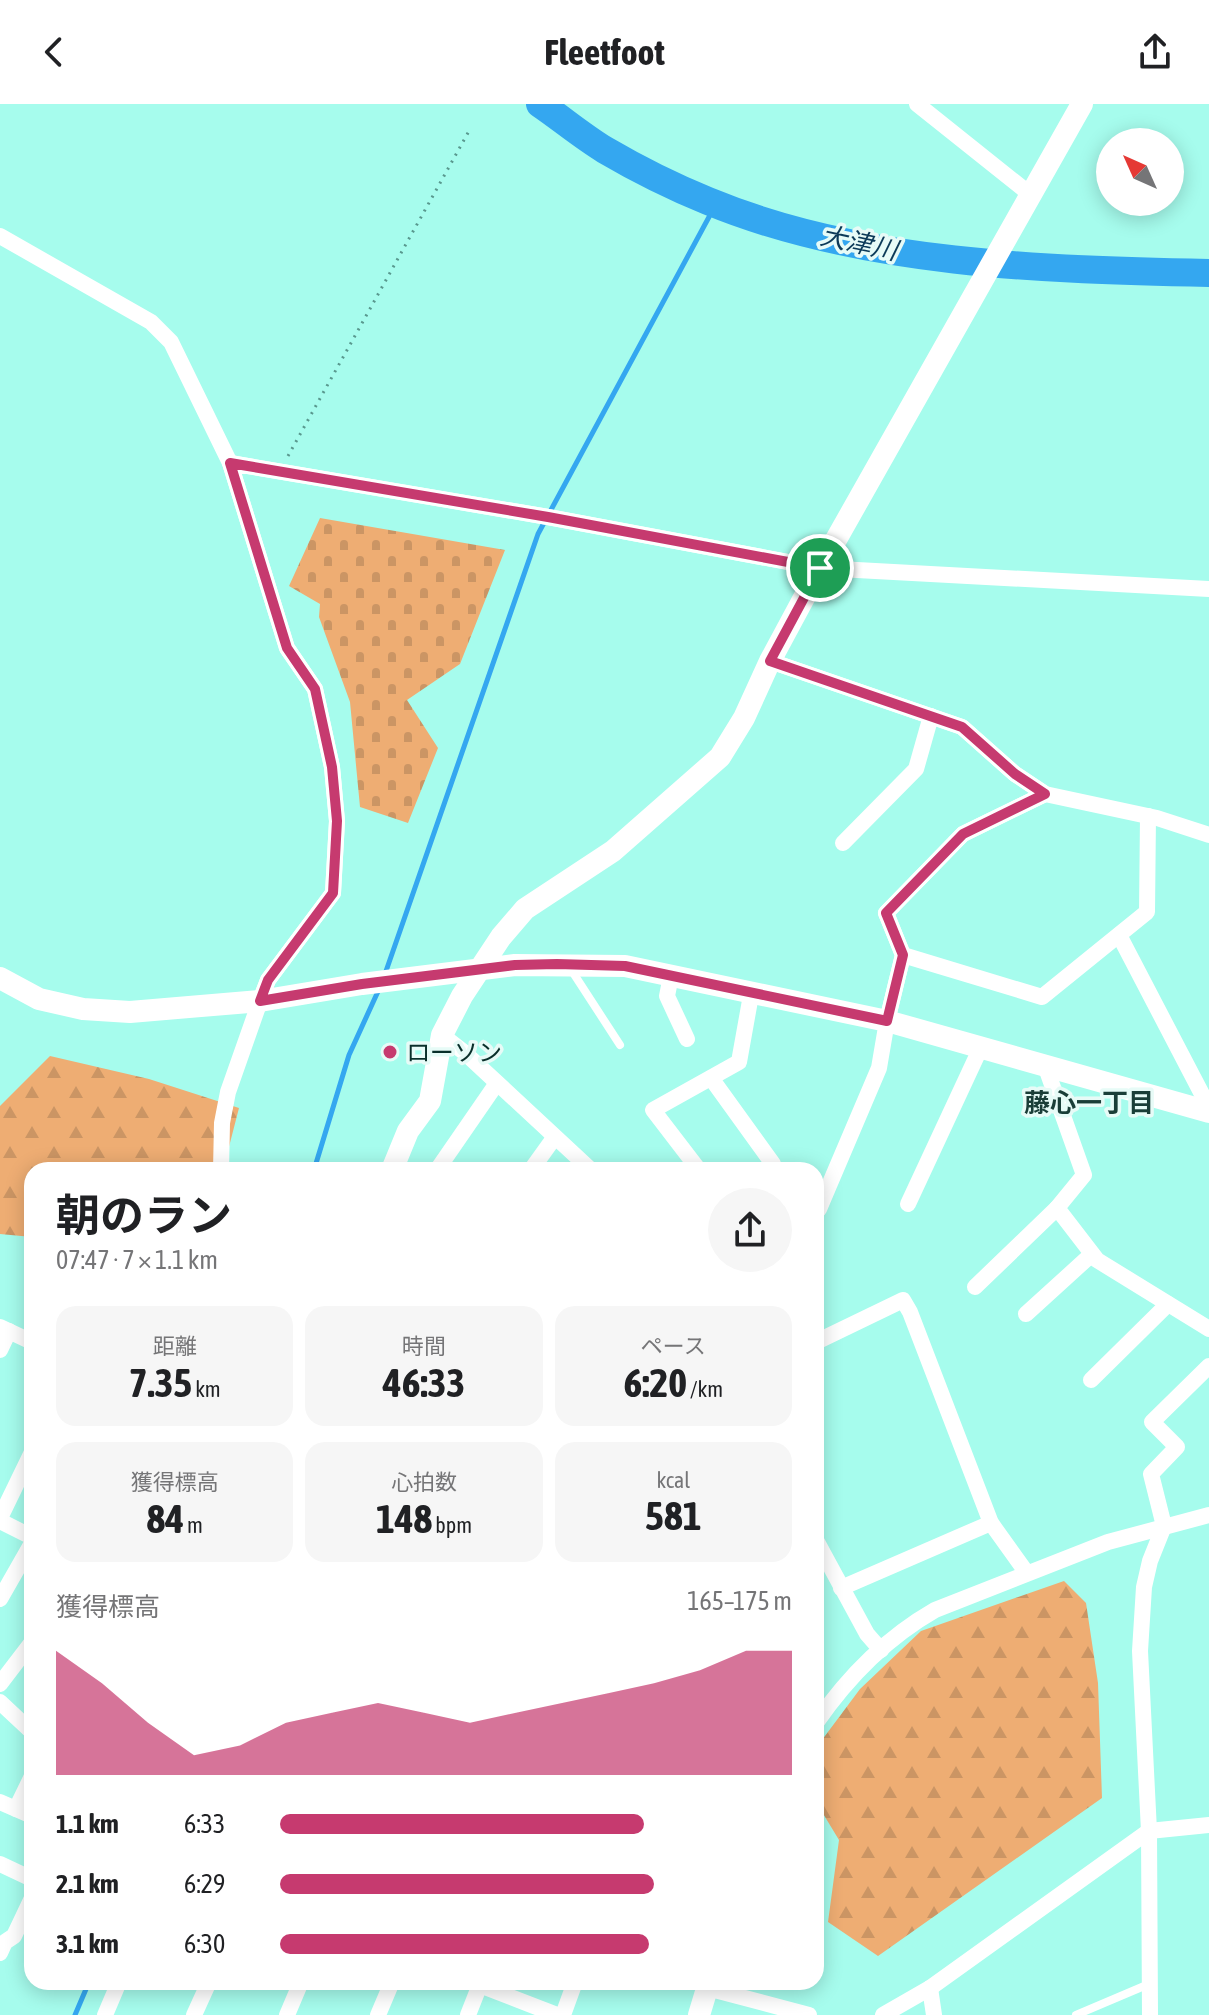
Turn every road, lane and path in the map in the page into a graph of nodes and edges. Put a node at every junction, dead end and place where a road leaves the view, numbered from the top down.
1 (917, 104) edge
2 (1082, 104) edge
3 (469, 131) dead end
4 (1028, 200) junction
5 (0, 236) edge
6 (230, 463) junction
7 (279, 473) junction
8 (820, 568) junction
9 (1209, 589) edge
10 (770, 661) junction
11 (931, 716) junction
12 (1045, 794) junction
13 (1148, 816) junction
14 (1209, 835) edge
15 (843, 843) dead end
16 (1119, 935) junction
17 (903, 955) junction
18 (567, 964) junction
19 (478, 971) junction
20 (671, 976) junction
21 (0, 978) edge
22 (751, 995) junction
23 (260, 1001) junction
24 (887, 1021) junction
25 (442, 1035) junction
26 (687, 1039) dead end
27 (620, 1045) dead end
28 (981, 1047) junction
29 (1045, 1065) junction
30 (711, 1078) junction
31 (497, 1083) junction
32 (1208, 1112) edge
33 (554, 1138) junction
34 (221, 1162) edge
35 (395, 1162) edge
36 (443, 1162) edge
37 (537, 1162) edge
38 (582, 1162) edge
39 (693, 1162) edge
40 (772, 1162) edge
41 (824, 1197) edge
42 (908, 1204) dead end
43 (1057, 1208) junction
44 (1092, 1254) junction
45 (975, 1287) dead end
46 (1168, 1304) junction
47 (1026, 1314) dead end
48 (4, 1329) edge
49 (1209, 1329) edge
50 (24, 1338) edge
51 (824, 1338) edge
52 (0, 1350) edge
53 (1209, 1366) edge
54 (1091, 1380) dead end
55 (24, 1469) edge
56 (1209, 1515) edge
57 (0, 1519) edge
58 (991, 1523) junction
59 (1164, 1526) junction
60 (24, 1535) edge
61 (24, 1555) edge
62 (824, 1555) edge
63 (1026, 1572) junction
64 (841, 1588) junction
65 (0, 1599) edge
66 (881, 1650) junction
67 (24, 1652) edge
68 (0, 1684) edge
69 (0, 1702) edge
70 (824, 1711) edge
71 (24, 1724) edge
72 (0, 1802) edge
73 (24, 1813) edge
74 (1209, 1825) edge
75 (1149, 1831) junction
76 (0, 1864) edge
77 (24, 1875) edge
78 (24, 1915) edge
79 (2, 1945) edge
80 (1150, 1984) junction
81 (930, 1988) junction
82 (116, 1990) edge
83 (205, 1990) edge
84 (298, 1990) edge
85 (389, 1990) edge
86 (476, 1990) edge
87 (489, 1990) edge
88 (571, 1990) edge
89 (706, 1990) edge
90 (725, 1990) edge
91 (517, 2008) edge
92 (105, 2015) edge
93 (194, 2015) edge
94 (287, 2015) edge
95 (378, 2015) edge
96 (468, 2015) edge
97 (560, 2015) edge
98 (699, 2015) edge
99 (809, 2015) edge
100 (883, 2015) edge
101 (934, 2015) edge
102 (1076, 2015) edge
103 (1150, 2015) edge

1 - 4 street
2 - 4 street
3 - 7 path
4 - 8 street
5 - 6 street
6 - 7 street
6 - 23 street
7 - 8 street
8 - 9 street
8 - 10 street
10 - 11 street
10 - 19 street
11 - 12 street
11 - 15 street
12 - 13 street
12 - 17 street
13 - 14 street
13 - 16 street
16 - 17 street
16 - 32 street
17 - 24 street
18 - 19 street
18 - 20 street
18 - 27 lane
19 - 23 street
19 - 25 street
20 - 22 street
20 - 26 street
21 - 23 street
22 - 24 street
22 - 30 street
23 - 34 street
24 - 28 street
24 - 41 street
25 - 31 street
25 - 35 street
28 - 29 street
28 - 42 street
29 - 32 street
29 - 43 street
30 - 39 street
30 - 40 street
31 - 33 street
31 - 36 street
33 - 37 street
33 - 38 street
43 - 44 street
43 - 45 street
44 - 46 street
44 - 47 street
46 - 49 street
46 - 54 street
48 - 50 street
48 - 52 street
51 - 58 street
53 - 59 street
55 - 57 street
56 - 59 street
57 - 60 street
58 - 63 street
58 - 64 street
59 - 63 street
59 - 75 street
61 - 65 street
62 - 64 street
63 - 66 street
64 - 66 street
66 - 70 street
67 - 68 street
69 - 71 street
72 - 73 street
74 - 75 street
75 - 80 street
75 - 81 street
76 - 77 street
78 - 79 street
80 - 102 lane
80 - 103 street
81 - 100 street
81 - 101 street
82 - 92 street
83 - 93 street
84 - 94 street
85 - 95 street
86 - 96 street
87 - 91 street
88 - 97 street
89 - 98 street
90 - 99 street
91 - 97 street

